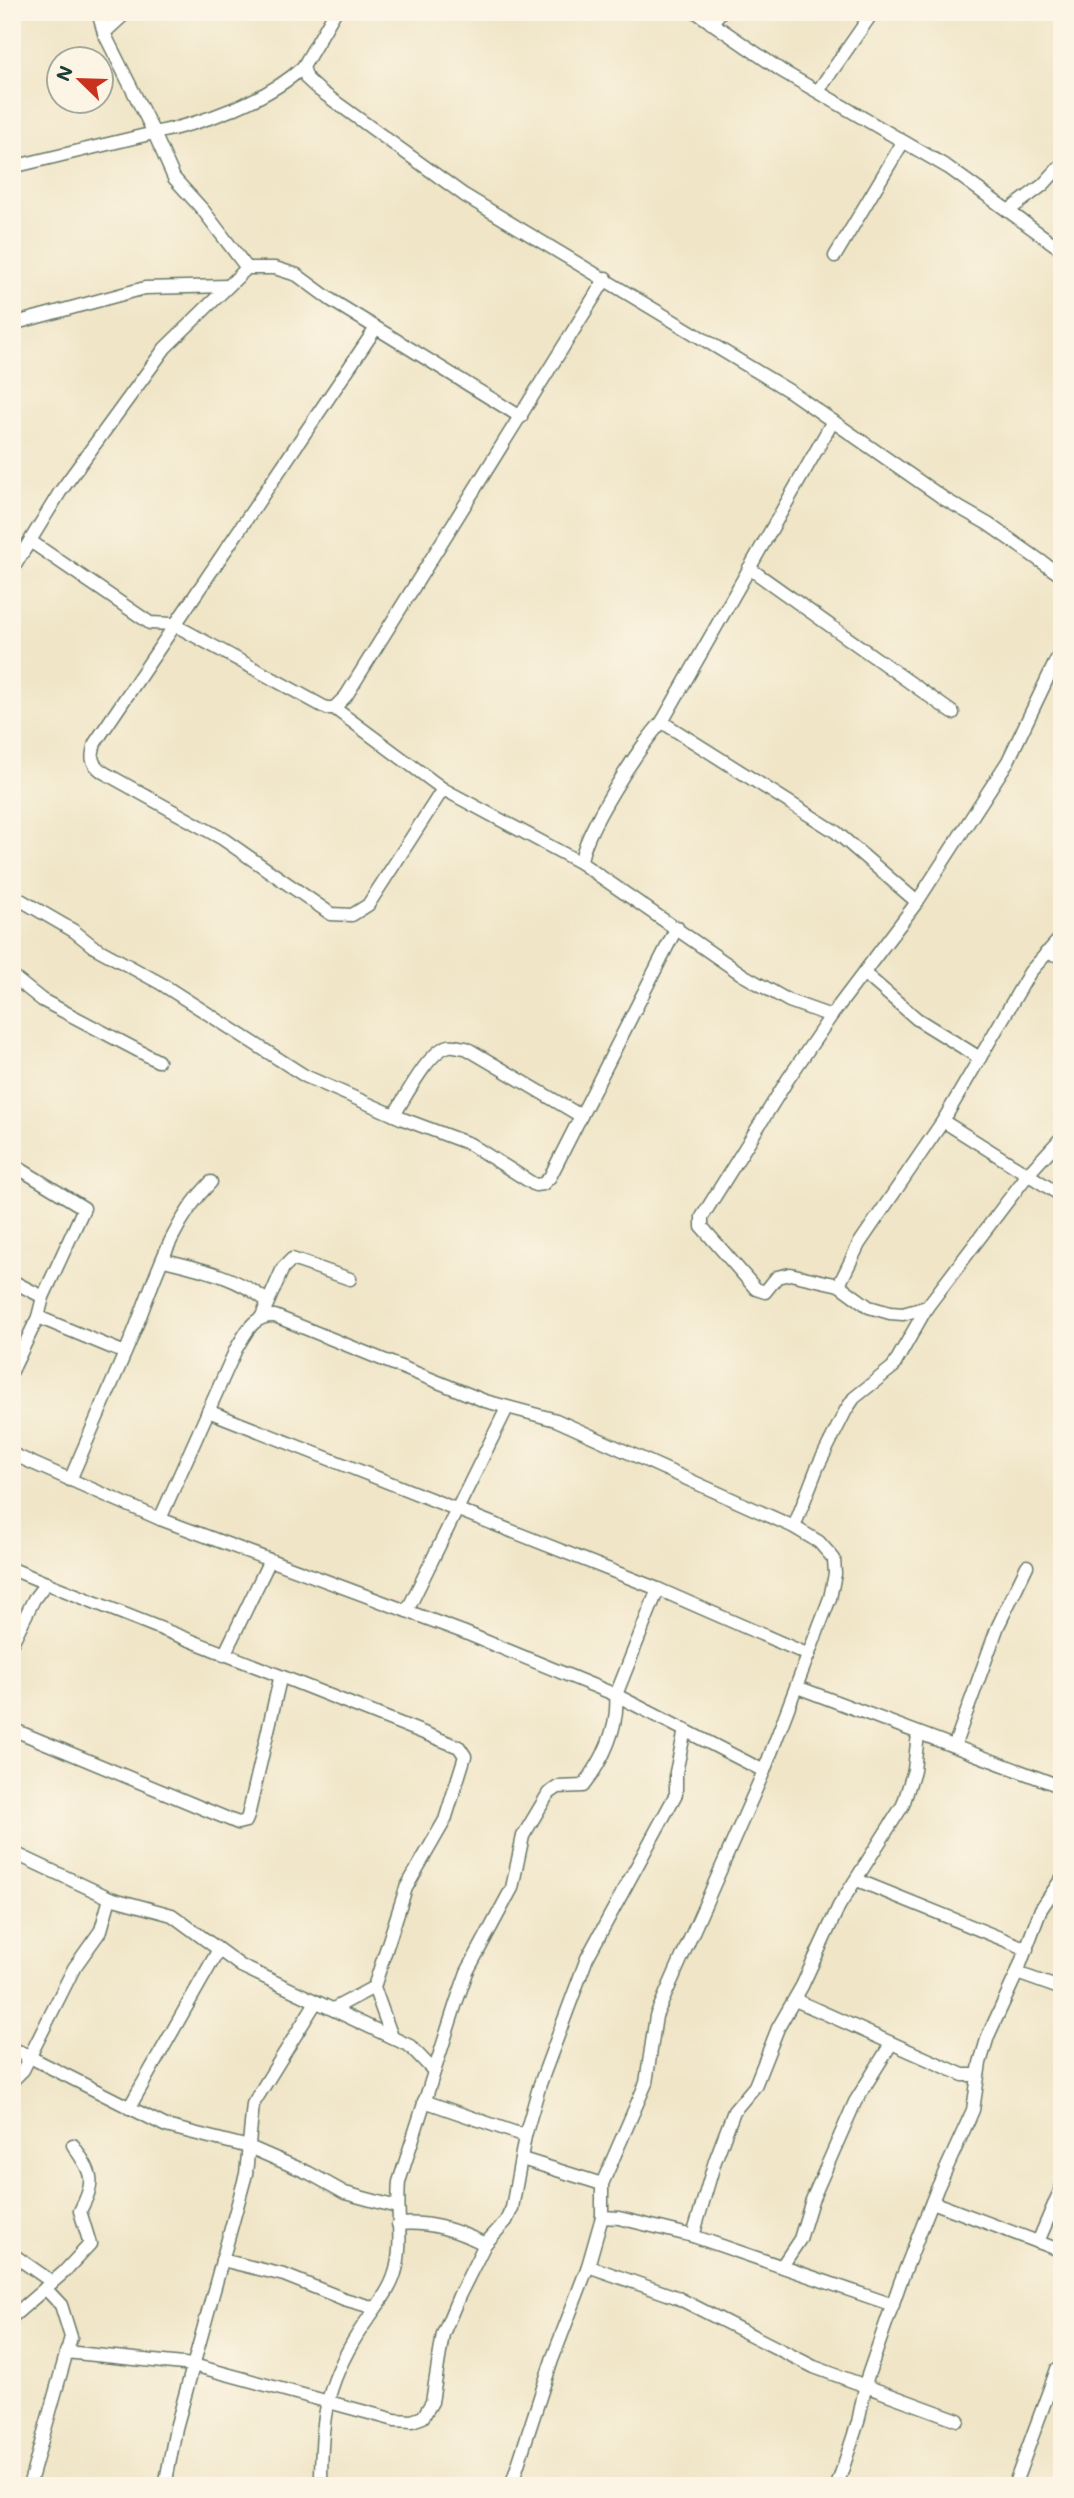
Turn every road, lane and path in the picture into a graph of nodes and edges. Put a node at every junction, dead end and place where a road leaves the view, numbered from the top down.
1 (98, 12) edge
2 (127, 12) edge
3 (335, 12) edge
4 (696, 12) edge
5 (721, 12) edge
6 (873, 12) edge
7 (711, 23) junction
8 (104, 33) junction
9 (303, 67) junction
10 (818, 91) junction
11 (154, 133) junction
12 (903, 142) junction
13 (1062, 164) edge
14 (12, 167) edge
15 (1007, 211) junction
16 (1062, 250) edge
17 (835, 256) dead end
18 (247, 268) junction
19 (606, 278) junction
20 (228, 286) junction
21 (12, 324) edge
22 (376, 328) junction
23 (521, 417) junction
24 (833, 421) junction
25 (30, 541) junction
26 (749, 568) junction
27 (12, 570) edge
28 (1062, 576) edge
29 (173, 624) junction
30 (1062, 648) edge
31 (334, 708) junction
32 (953, 713) dead end
33 (662, 722) junction
34 (443, 789) junction
35 (581, 863) junction
36 (12, 895) edge
37 (917, 902) junction
38 (677, 927) junction
39 (1062, 936) edge
40 (1046, 953) junction
41 (1062, 956) edge
42 (865, 974) junction
43 (12, 976) edge
44 (831, 1016) junction
45 (980, 1058) junction
46 (158, 1061) dead end
47 (394, 1115) junction
48 (582, 1116) junction
49 (943, 1121) junction
50 (1062, 1137) edge
51 (12, 1164) edge
52 (1029, 1173) junction
53 (211, 1182) dead end
54 (1062, 1196) edge
55 (164, 1260) junction
56 (350, 1279) dead end
57 (12, 1281) edge
58 (839, 1285) junction
59 (43, 1297) junction
60 (268, 1302) junction
61 (926, 1307) junction
62 (262, 1315) junction
63 (38, 1317) junction
64 (125, 1353) junction
65 (12, 1371) edge
66 (507, 1408) junction
67 (208, 1411) junction
68 (12, 1454) edge
69 (70, 1480) junction
70 (457, 1511) junction
71 (160, 1519) junction
72 (794, 1527) junction
73 (270, 1560) junction
74 (1027, 1566) dead end
75 (12, 1569) edge
76 (46, 1583) junction
77 (658, 1589) junction
78 (407, 1611) junction
79 (12, 1643) edge
80 (224, 1655) junction
81 (808, 1655) junction
82 (281, 1679) junction
83 (797, 1687) junction
84 (616, 1695) junction
85 (12, 1729) edge
86 (685, 1730) junction
87 (918, 1734) junction
88 (955, 1744) junction
89 (764, 1771) junction
90 (1060, 1782) edge
91 (13, 1853) edge
92 (1062, 1878) edge
93 (857, 1880) junction
94 (110, 1898) junction
95 (1027, 1949) junction
96 (218, 1951) junction
97 (1017, 1973) junction
98 (374, 1987) junction
99 (1062, 1989) edge
100 (795, 2000) junction
101 (316, 2002) junction
102 (333, 2009) junction
103 (392, 2037) junction
104 (891, 2044) junction
105 (12, 2048) edge
106 (29, 2058) junction
107 (434, 2071) junction
108 (978, 2075) junction
109 (12, 2081) edge
110 (424, 2101) junction
111 (129, 2108) junction
112 (525, 2136) junction
113 (74, 2145) dead end
114 (249, 2147) junction
115 (522, 2159) junction
116 (602, 2184) junction
117 (1062, 2186) edge
118 (932, 2202) junction
119 (397, 2207) junction
120 (602, 2217) junction
121 (398, 2224) junction
122 (693, 2236) junction
123 (1038, 2242) junction
124 (485, 2244) junction
125 (1062, 2251) edge
126 (12, 2254) edge
127 (222, 2260) junction
128 (588, 2266) junction
129 (782, 2266) junction
130 (48, 2285) junction
131 (893, 2305) junction
132 (375, 2308) junction
133 (12, 2317) edge
134 (66, 2352) junction
135 (193, 2365) junction
136 (1057, 2369) dead end
137 (866, 2385) junction
138 (326, 2400) junction
139 (958, 2420) dead end
140 (29, 2486) edge
141 (165, 2486) edge
142 (321, 2486) edge
143 (511, 2486) edge
144 (837, 2486) edge
145 (1014, 2486) edge

1 - 8 street
2 - 8 street
3 - 9 street
4 - 7 street
5 - 7 street
6 - 10 street
7 - 10 street
8 - 11 street
9 - 11 street
9 - 19 street
10 - 12 street
11 - 14 street
11 - 18 street
12 - 15 street
12 - 17 street
13 - 15 street
15 - 16 street
18 - 20 street
18 - 22 street
19 - 23 street
19 - 24 street
20 - 21 street
20 - 25 street
22 - 23 street
22 - 29 street
23 - 31 street
24 - 26 street
24 - 28 street
25 - 27 street
25 - 29 street
26 - 32 street
26 - 33 street
29 - 31 street
29 - 34 street
30 - 37 street
31 - 34 street
33 - 35 street
33 - 37 street
34 - 35 street
35 - 38 street
36 - 47 street
37 - 42 street
38 - 44 street
38 - 48 street
39 - 40 street
40 - 41 street
40 - 45 street
42 - 44 street
42 - 45 street
43 - 46 street
44 - 58 street
45 - 49 street
47 - 48 street
47 - 48 street
49 - 52 street
49 - 58 street
50 - 52 street
51 - 59 street
52 - 54 street
52 - 61 street
53 - 55 street
55 - 60 street
55 - 64 street
56 - 60 street
57 - 59 street
58 - 61 street
59 - 63 street
60 - 62 street
61 - 72 street
62 - 66 street
62 - 67 street
63 - 64 street
63 - 65 street
64 - 69 street
66 - 70 street
66 - 72 street
67 - 70 street
67 - 71 street
68 - 69 street
69 - 71 street
70 - 77 street
70 - 78 street
71 - 73 street
72 - 81 street
73 - 78 street
73 - 80 street
74 - 88 street
75 - 76 street
76 - 79 street
76 - 80 street
77 - 81 street
77 - 84 street
78 - 84 street
80 - 82 street
81 - 83 street
82 - 85 street
82 - 98 street
83 - 87 street
83 - 89 street
84 - 86 street
84 - 107 street
86 - 89 street
86 - 112 street
87 - 88 street
87 - 93 street
88 - 90 street
89 - 116 street
91 - 94 street
92 - 95 street
93 - 95 street
93 - 100 street
94 - 96 street
94 - 106 street
95 - 97 street
96 - 101 street
96 - 111 street
97 - 99 street
97 - 108 street
98 - 102 street
98 - 103 street
100 - 104 street
100 - 122 street
101 - 102 street
101 - 114 street
102 - 103 street
103 - 107 street
104 - 108 street
104 - 129 street
105 - 106 street
106 - 109 street
106 - 111 street
107 - 110 street
108 - 118 street
110 - 112 street
110 - 119 street
111 - 114 street
112 - 115 street
113 - 130 street
114 - 119 street
114 - 127 street
115 - 116 street
115 - 124 street
116 - 120 street
117 - 123 street
118 - 123 street
118 - 131 street
119 - 121 street
120 - 122 street
120 - 128 street
121 - 124 street
121 - 132 street
122 - 129 street
123 - 125 street
124 - 138 street
126 - 130 street
127 - 132 street
127 - 135 street
128 - 137 street
128 - 143 street
129 - 131 street
130 - 133 street
130 - 134 street
131 - 137 street
132 - 138 street
134 - 135 street
134 - 140 street
135 - 138 street
135 - 141 street
136 - 145 street
137 - 139 street
137 - 144 street
138 - 142 street

